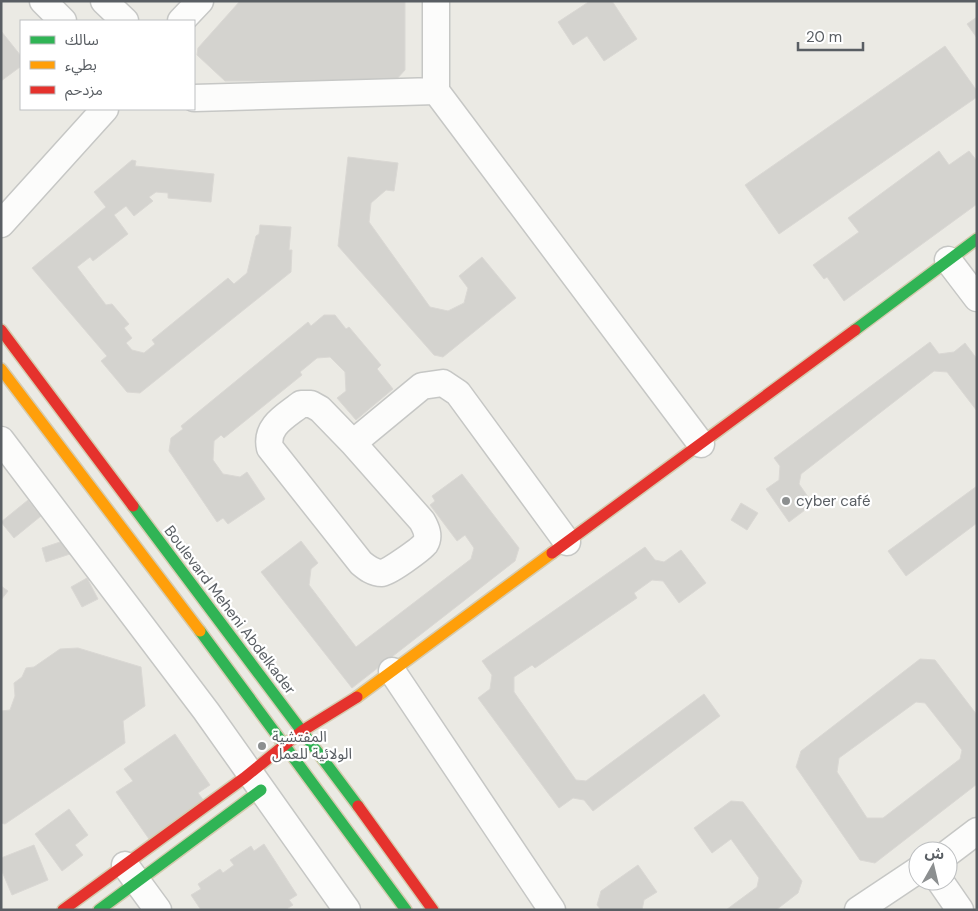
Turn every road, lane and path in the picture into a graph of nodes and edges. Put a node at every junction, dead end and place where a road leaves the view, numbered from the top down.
1 (43, 1) edge
2 (104, 1) edge
3 (200, 1) edge
4 (436, 1) edge
5 (62, 20) edge
6 (124, 20) edge
7 (182, 20) edge
8 (436, 91) junction
9 (195, 98) edge
10 (104, 110) edge
11 (1, 224) edge
12 (977, 239) edge
13 (948, 260) junction
14 (977, 298) edge
15 (1, 330) edge
16 (1, 369) edge
17 (1, 440) edge
18 (353, 443) junction
19 (701, 444) junction
20 (567, 542) junction
21 (392, 672) junction
22 (342, 708) junction
23 (302, 731) junction
24 (319, 739) junction
25 (285, 745) junction
26 (293, 763) junction
27 (261, 781) junction
28 (977, 831) edge
29 (958, 845) edge
30 (131, 873) junction
31 (908, 877) edge
32 (947, 891) edge
33 (63, 910) edge
34 (99, 910) edge
35 (158, 910) edge
36 (347, 910) edge
37 (406, 910) edge
38 (433, 910) edge
39 (552, 910) edge
40 (858, 910) edge
41 (960, 910) edge

1 - 5 street
2 - 6 street
3 - 7 street
4 - 8 street
8 - 9 street
8 - 19 street
10 - 11 street
12 - 13 main road
13 - 14 street
13 - 19 main road
15 - 23 main road, Boulevard Meheni Abdelkader
16 - 25 main road
17 - 27 street
18 - 18 street
18 - 20 street
19 - 20 main road
20 - 21 main road
21 - 22 main road
21 - 39 street
22 - 23 main road
22 - 24 main road
23 - 24 main road, Boulevard Meheni Abdelkader
23 - 25 main road
24 - 26 main road
24 - 38 main road, Boulevard Meheni Abdelkader
25 - 26 main road
25 - 27 main road
26 - 37 main road
27 - 30 main road
27 - 30 main road
27 - 36 street
28 - 29 street
30 - 33 main road
30 - 34 main road
30 - 35 street
31 - 40 street
32 - 41 street

